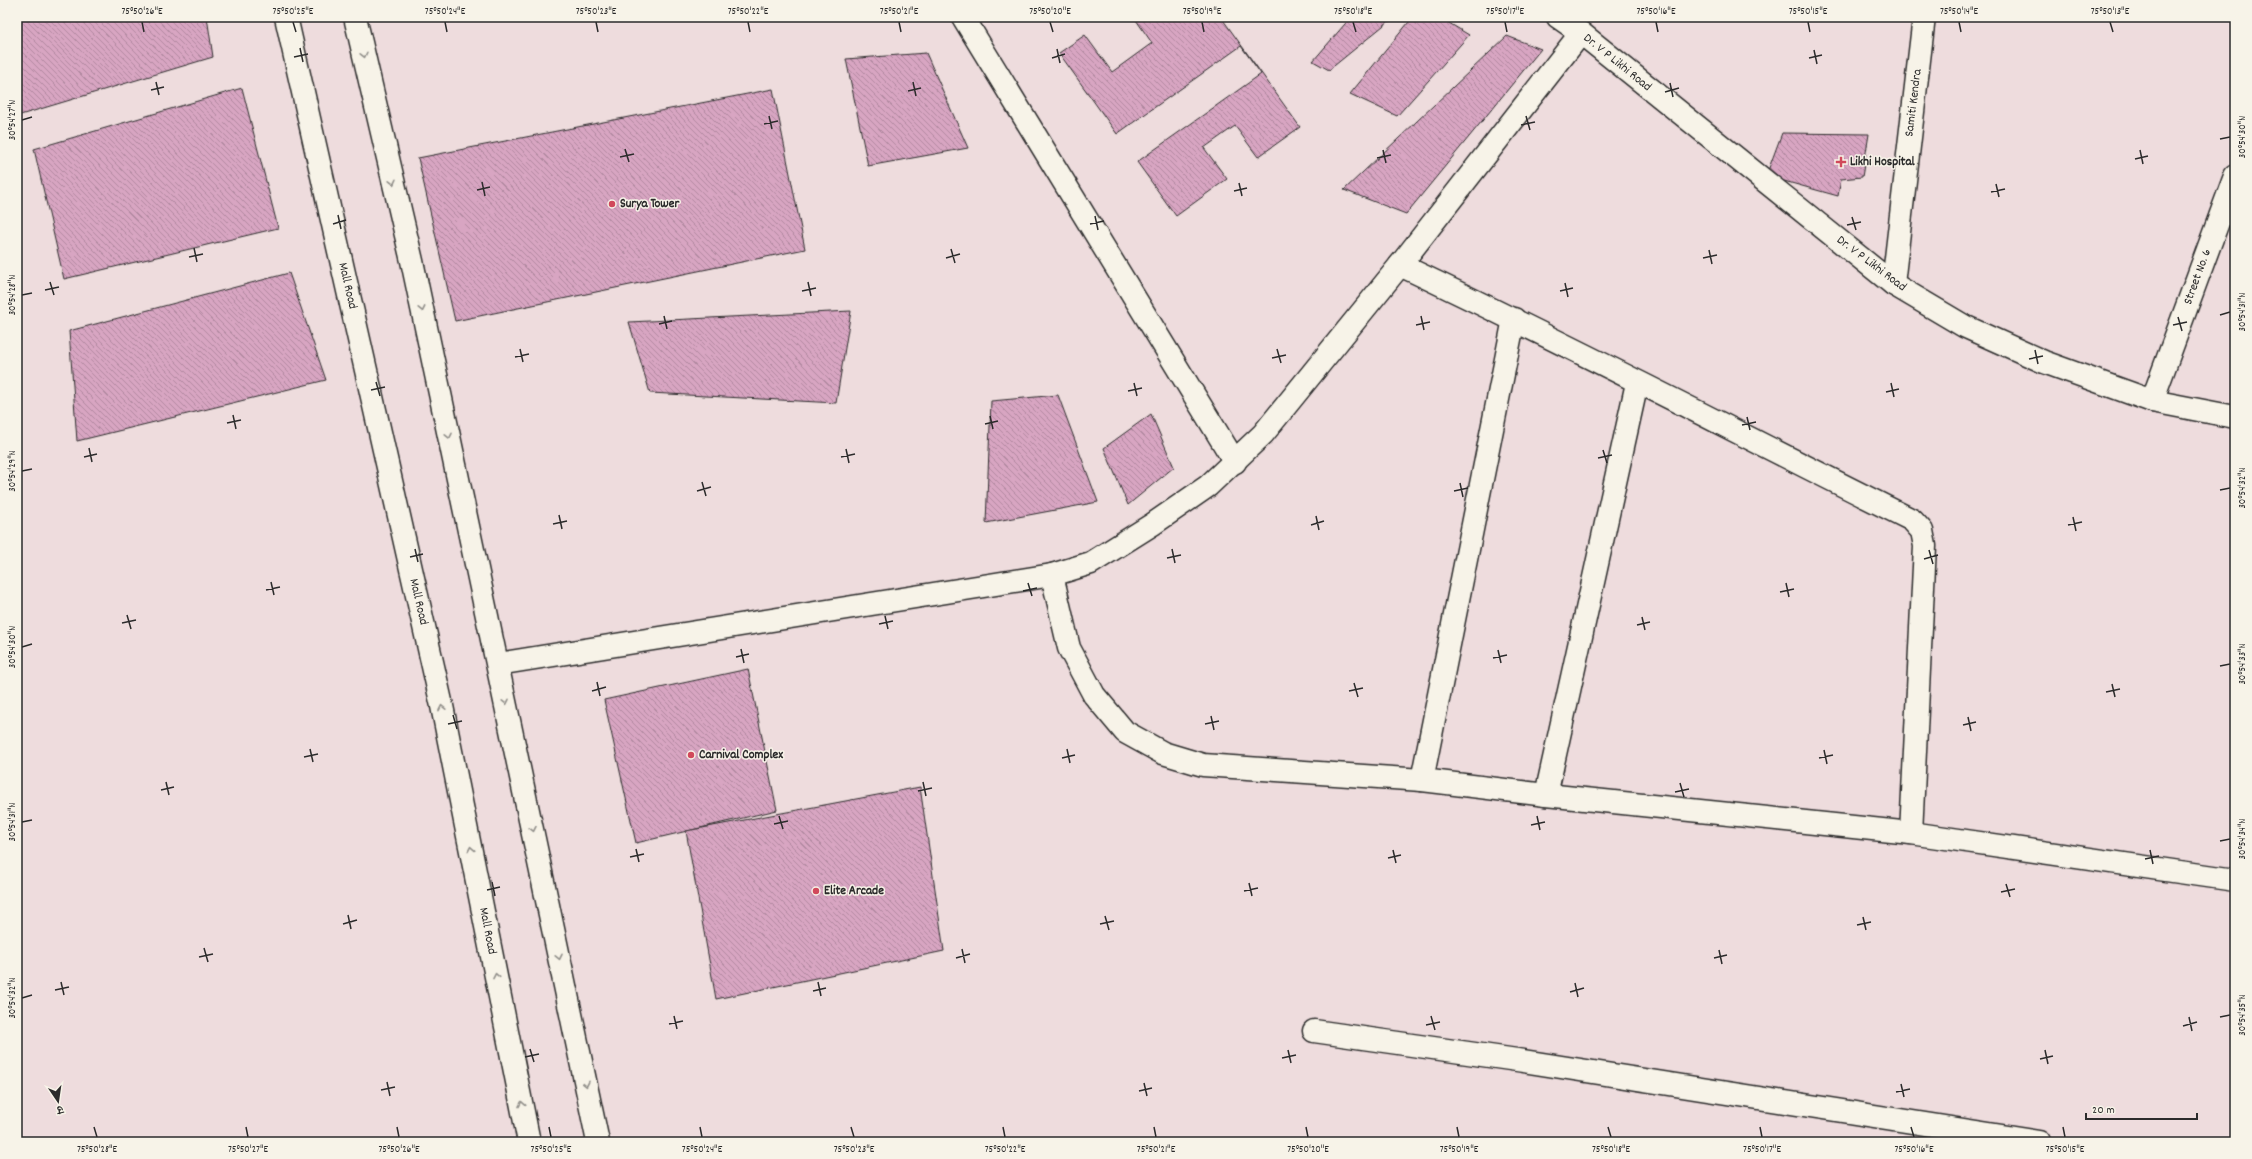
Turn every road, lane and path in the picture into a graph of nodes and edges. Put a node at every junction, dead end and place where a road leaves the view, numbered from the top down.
1 (286, 17) edge
2 (355, 17) edge
3 (963, 17) edge
4 (1558, 17) edge
5 (1924, 17) edge
6 (1581, 34) junction
7 (2235, 176) edge
8 (1400, 265) junction
9 (1893, 284) junction
10 (1514, 319) junction
11 (1637, 383) junction
12 (2152, 401) junction
13 (2235, 417) edge
14 (1235, 462) junction
15 (1052, 576) junction
16 (498, 664) junction
17 (1422, 780) junction
18 (1546, 795) junction
19 (1911, 833) junction
20 (2235, 880) edge
21 (1314, 1031) dead end
22 (530, 1142) edge
23 (598, 1142) edge
24 (2039, 1142) edge

22 -> 1 street, Mall Road
2 -> 16 street
3 - 14 street
4 - 6 street, Dr. V P Likhi Road
5 - 9 street, Samiti Kendra
6 - 8 street
6 - 9 street, Dr. V P Likhi Road
7 - 12 street, Street No. 6
8 - 10 street
8 - 14 street
9 - 12 street, Dr. V P Likhi Road
10 - 11 street
10 - 17 street
11 - 18 street
11 - 19 street
12 - 13 street, Dr. V P Likhi Road
14 - 15 street
15 - 16 street
15 - 17 street
16 -> 23 street
17 - 18 street
18 - 19 street
19 - 20 street
21 - 24 street

